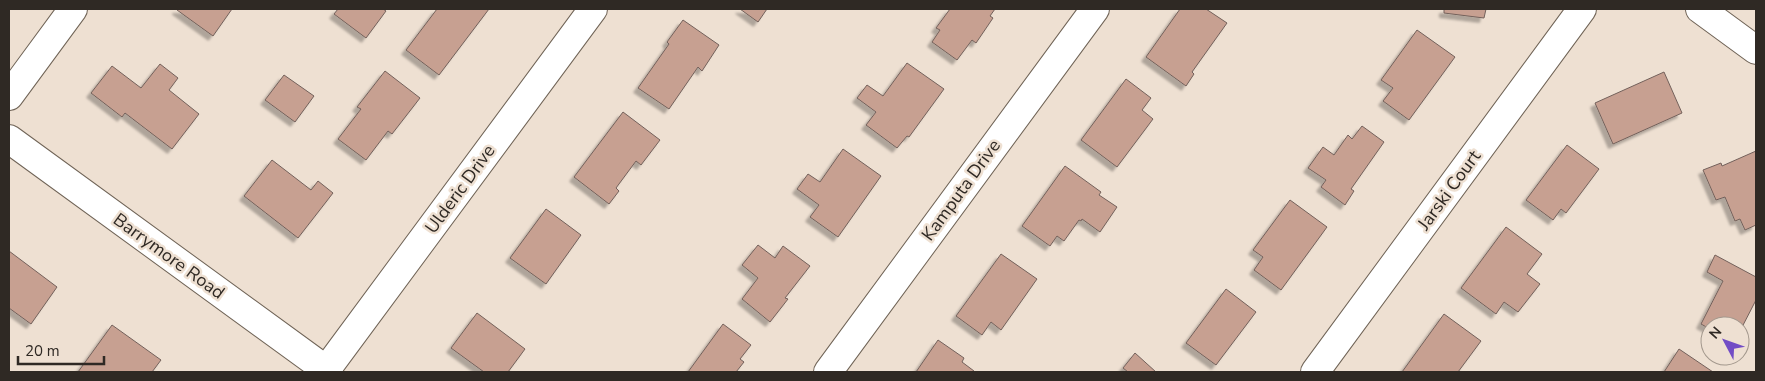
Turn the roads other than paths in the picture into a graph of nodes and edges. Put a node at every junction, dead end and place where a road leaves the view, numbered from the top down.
1 (73, 9) edge
2 (593, 9) edge
3 (1095, 9) edge
4 (1582, 9) edge
5 (1700, 9) edge
6 (1756, 50) edge
7 (9, 96) edge
8 (9, 139) edge
9 (328, 371) edge
10 (828, 372) edge
11 (1315, 372) edge

1 - 7 street
2 - 9 street, Ulderic Drive
3 - 10 street, Kamputa Drive
4 - 11 street, Jarski Court
5 - 6 street
8 - 9 street, Barrymore Road

